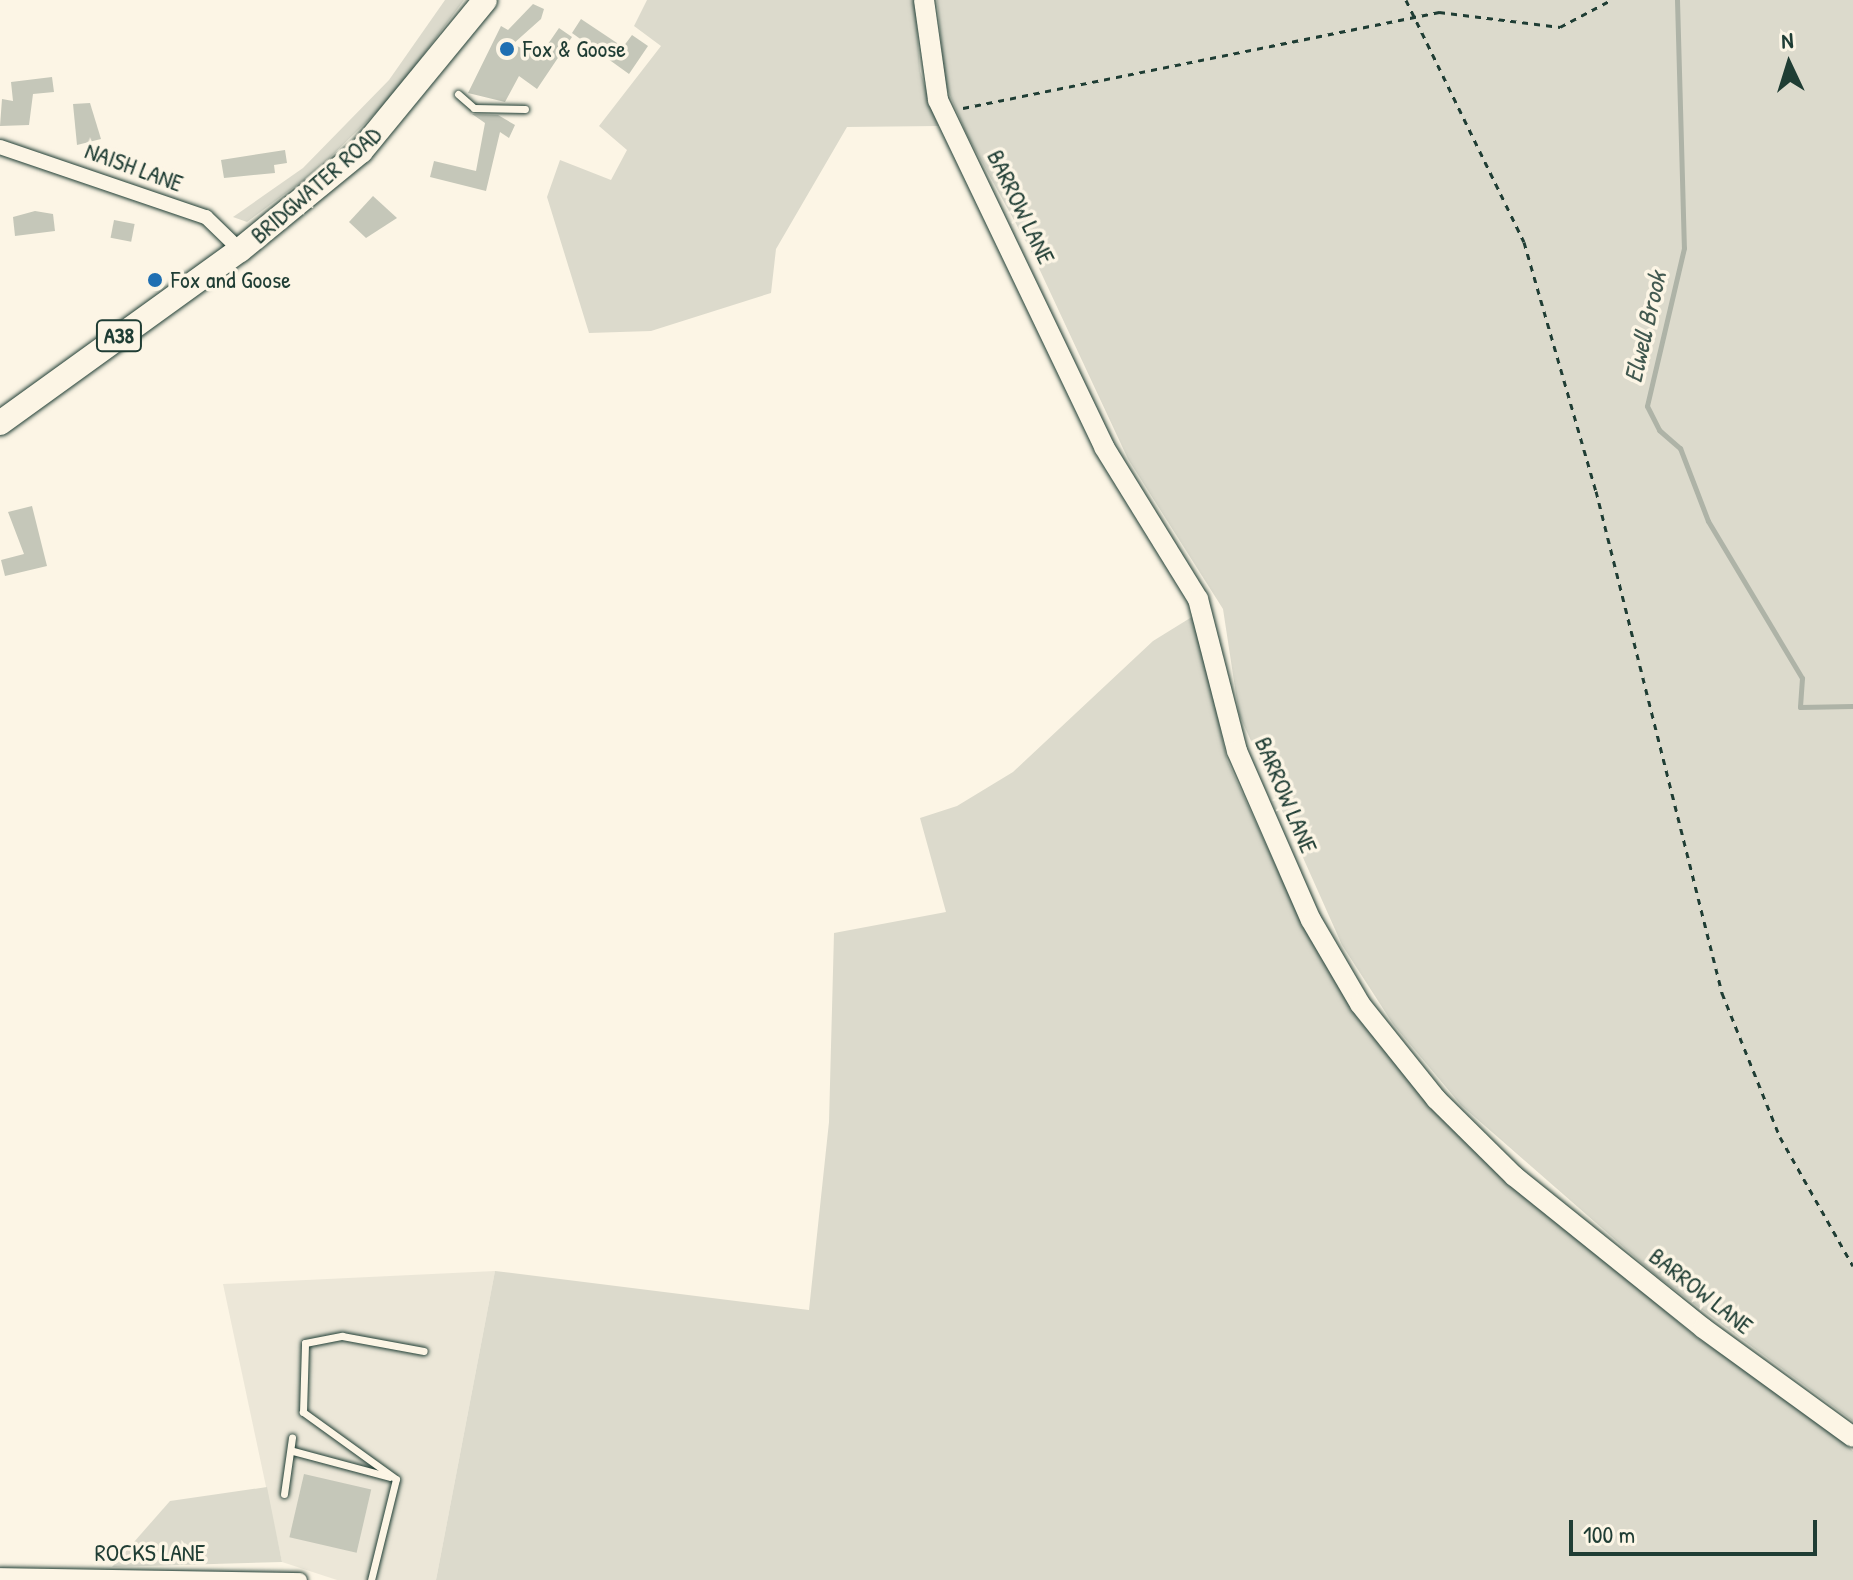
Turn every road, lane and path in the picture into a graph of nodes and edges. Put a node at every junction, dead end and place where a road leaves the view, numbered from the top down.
1 (485, 0) edge
2 (924, 0) edge
3 (1406, 0) edge
4 (1611, 0) edge
5 (1415, 17) junction
6 (458, 94) dead end
7 (525, 109) dead end
8 (944, 111) junction
9 (0, 147) edge
10 (240, 250) junction
11 (0, 423) edge
12 (1853, 1266) edge
13 (424, 1351) dead end
14 (1853, 1437) edge
15 (292, 1438) dead end
16 (293, 1451) junction
17 (396, 1479) junction
18 (284, 1494) dead end
19 (0, 1575) edge
20 (300, 1580) edge
21 (371, 1580) edge

1 - 10 highway, BRIDGWATER ROAD / A38
2 - 8 main road, BARROW LANE
3 - 5 path
4 - 5 path
5 - 8 path
5 - 12 path
6 - 7 lane
8 - 14 main road, BARROW LANE
9 - 10 street, NAISH LANE
10 - 11 highway, BRIDGWATER ROAD / A38
13 - 17 lane
15 - 16 lane
16 - 17 lane
16 - 18 lane
17 - 21 lane
19 - 20 street, ROCKS LANE

